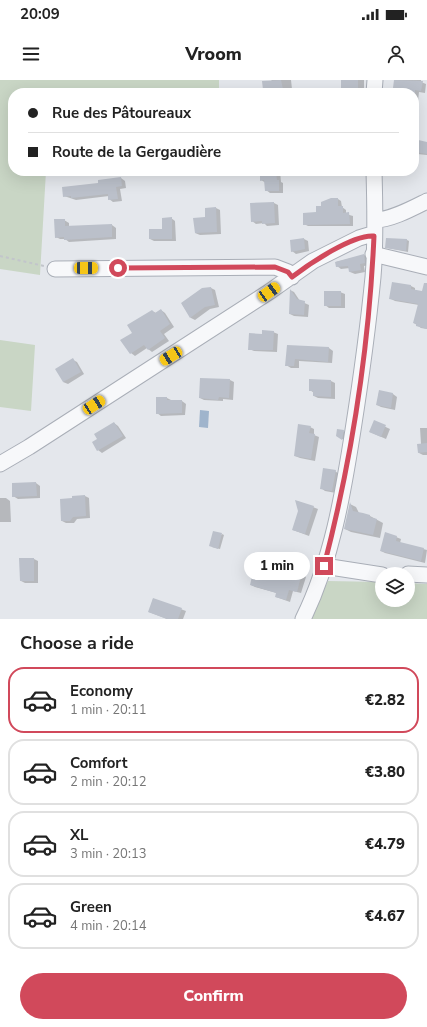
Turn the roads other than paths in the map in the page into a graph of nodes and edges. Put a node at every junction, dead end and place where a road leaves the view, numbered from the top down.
1 (374, 176) edge
2 (427, 201) edge
3 (375, 220) junction
4 (374, 236) junction
5 (373, 254) junction
6 (427, 267) edge
7 (55, 268) road end
8 (292, 277) junction
9 (0, 464) edge
10 (324, 566) junction
11 (375, 573) edge
12 (415, 574) edge
13 (427, 575) edge
14 (303, 619) edge

1 - 3 street
2 - 3 street
3 - 4 street
4 - 5 street
4 - 8 street
5 - 6 street
5 - 10 street
7 - 8 street
8 - 9 street
10 - 11 street
10 - 14 street
12 - 13 street

